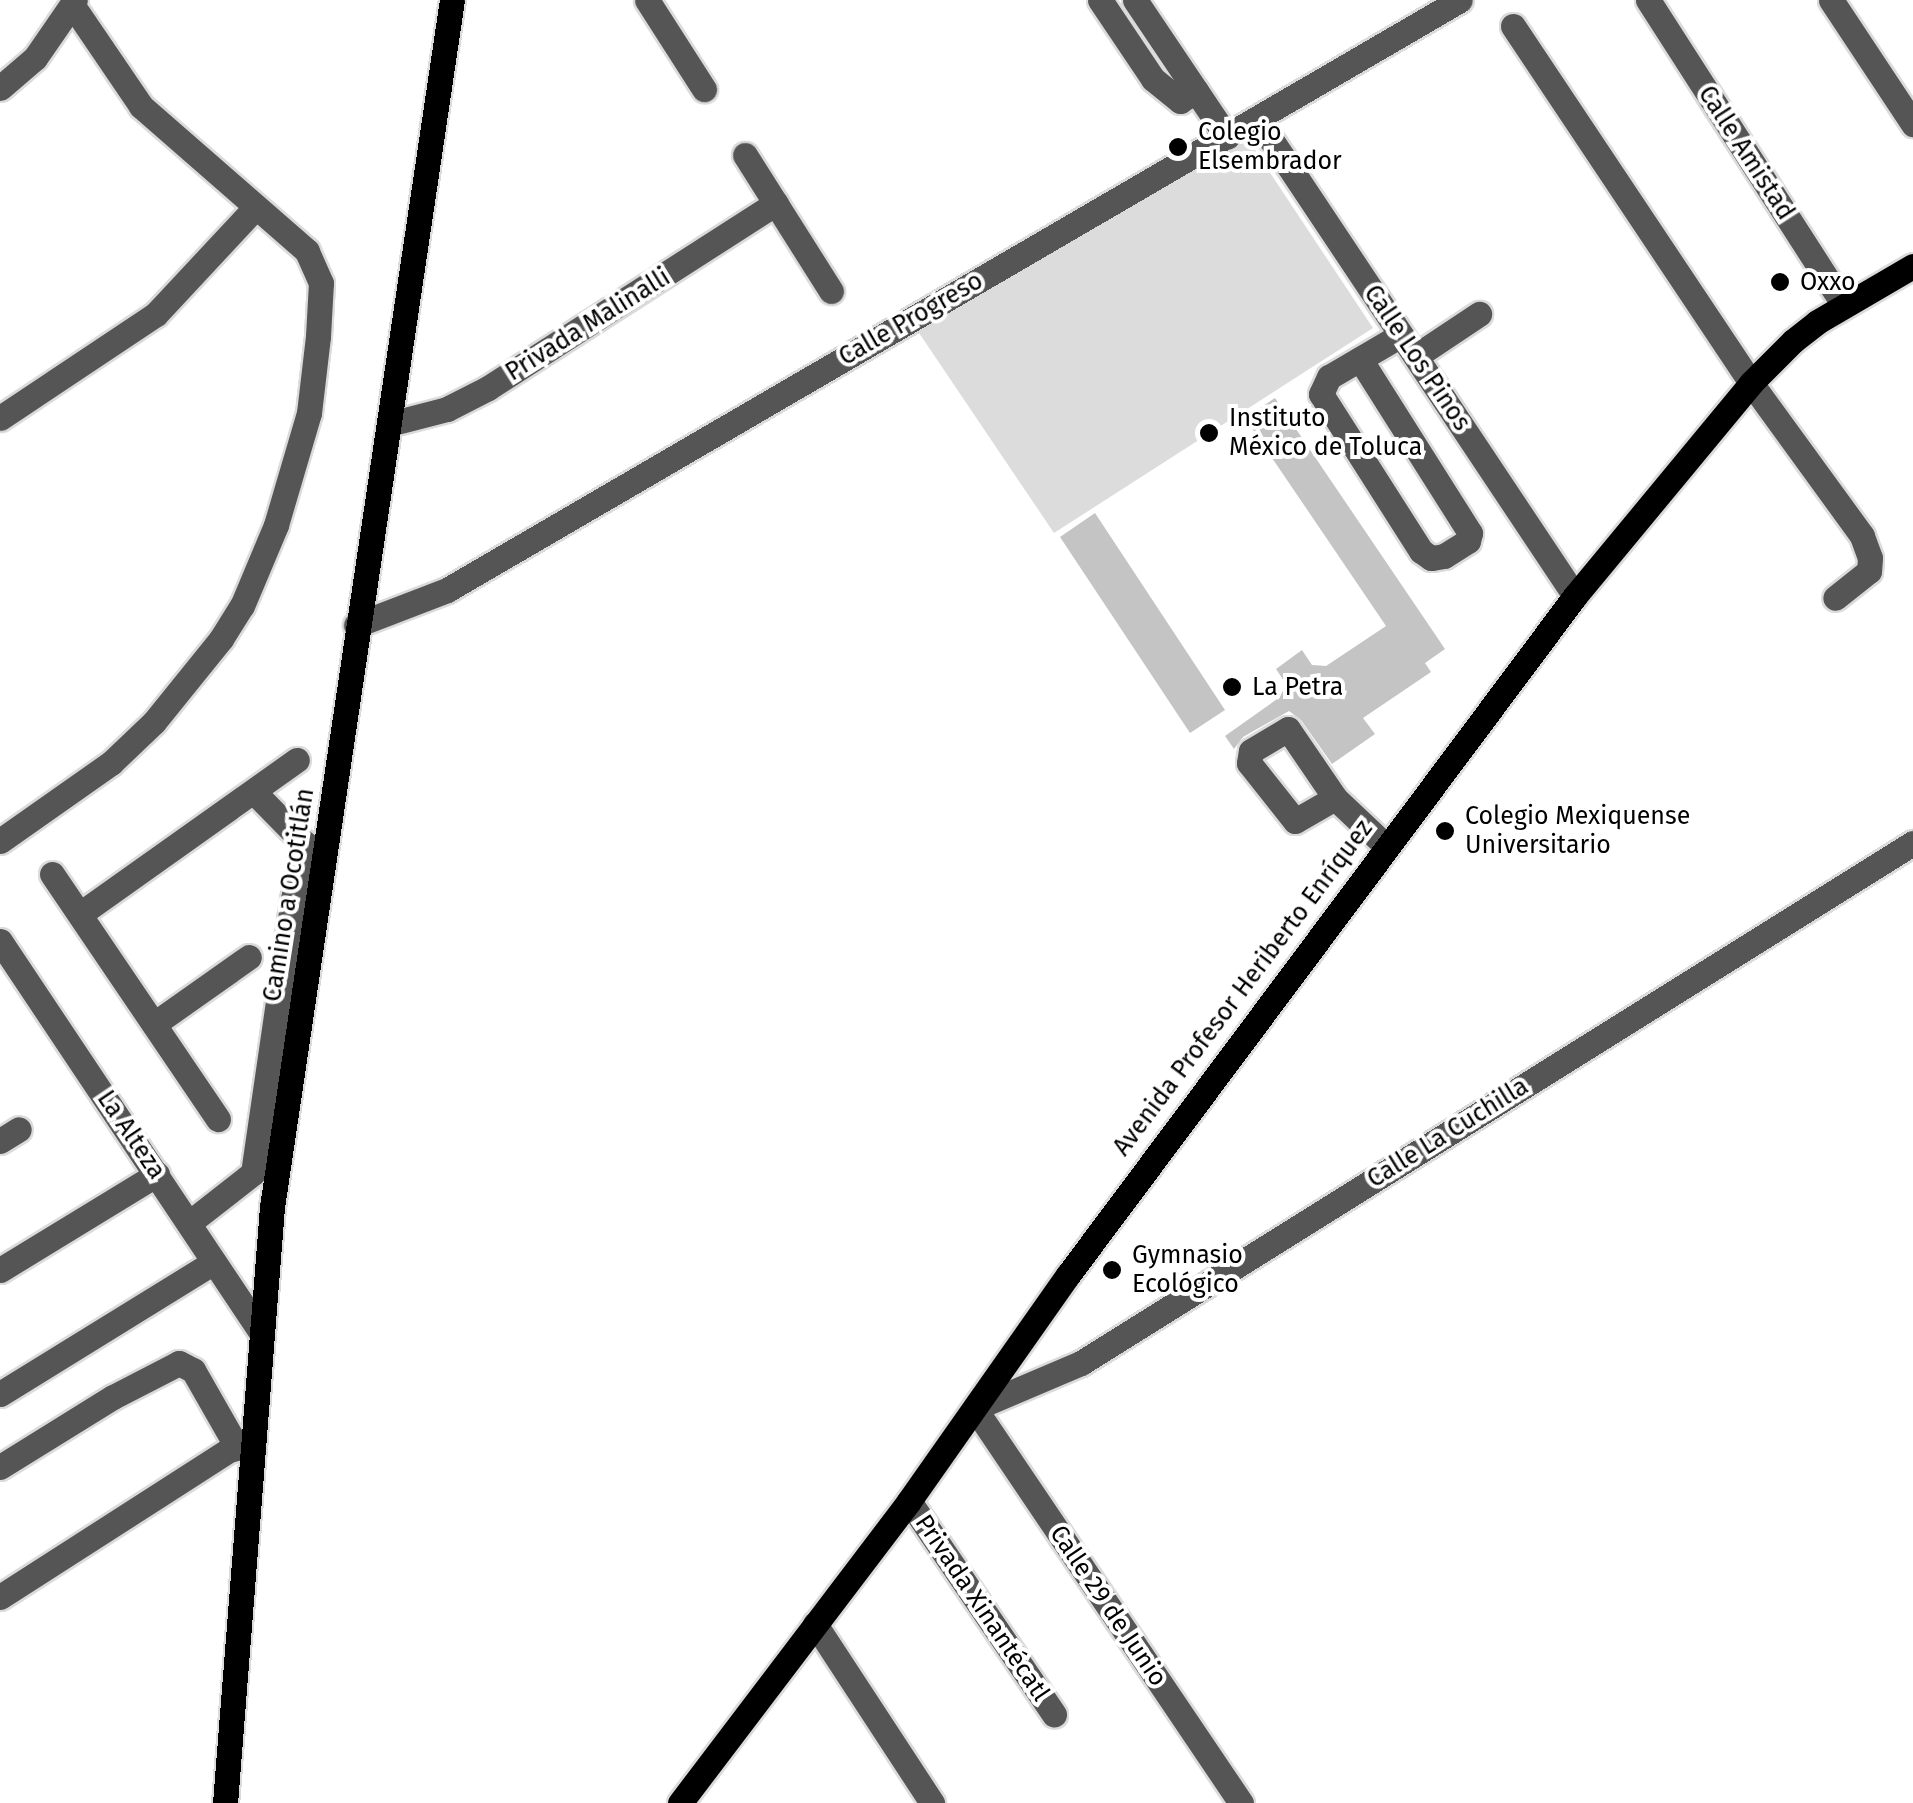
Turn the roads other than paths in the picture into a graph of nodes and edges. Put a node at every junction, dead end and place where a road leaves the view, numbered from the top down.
1 (452, 0) edge
2 (647, 0) edge
3 (1100, 0) edge
4 (1135, 0) edge
5 (1460, 0) edge
6 (1648, 0) edge
7 (1832, 0) edge
8 (74, 3) edge
9 (1512, 26) dead end
10 (0, 88) edge
11 (704, 89) dead end
12 (1196, 91) junction
13 (1258, 120) junction
14 (1913, 124) edge
15 (1227, 138) junction
16 (745, 154) dead end
17 (776, 203) junction
18 (254, 209) junction
19 (1913, 266) edge
20 (832, 291) dead end
21 (1844, 305) junction
22 (1479, 314) dead end
23 (1408, 345) junction
24 (1360, 359) junction
25 (1751, 384) junction
26 (0, 418) edge
27 (389, 424) junction
28 (1576, 596) junction
29 (1835, 598) dead end
30 (356, 625) junction
31 (298, 760) dead end
32 (254, 792) junction
33 (1335, 798) dead end
34 (0, 841) edge
35 (1913, 843) edge
36 (306, 844) junction
37 (1386, 846) junction
38 (326, 866) junction
39 (52, 874) dead end
40 (80, 914) junction
41 (0, 941) edge
42 (249, 957) dead end
43 (154, 1024) junction
44 (218, 1118) dead end
45 (157, 1174) junction
46 (189, 1224) junction
47 (214, 1262) junction
48 (0, 1270) edge
49 (260, 1330) junction
50 (0, 1394) edge
51 (975, 1408) junction
52 (246, 1445) junction
53 (0, 1467) edge
54 (909, 1500) junction
55 (0, 1597) edge
56 (815, 1624) junction
57 (1054, 1714) dead end
58 (225, 1803) edge
59 (680, 1803) edge
60 (932, 1803) edge
61 (1241, 1803) edge

1 - 27 main road, Camino a Ocotitlán
2 - 11 street
3 - 12 street
4 - 12 street
5 - 13 street, Calle Progreso
6 - 21 street, Calle Amistad
7 - 14 street
8 - 10 street
8 - 18 street
9 - 25 street
12 - 15 street
13 - 15 street, Calle Progreso
13 - 23 street, Calle Los Pinos
15 - 30 street, Calle Progreso
16 - 17 street
17 - 20 street
17 - 27 street, Privada Malinalli
18 - 26 street
18 - 34 street
19 - 21 main road, Avenida Profesor Heriberto Enríquez
21 - 25 main road, Avenida Profesor Heriberto Enríquez
22 - 23 street
23 - 24 street
23 - 28 street, Calle Los Pinos
24 - 24 street
25 - 28 main road, Avenida Profesor Heriberto Enríquez
25 - 29 street
27 - 30 main road, Camino a Ocotitlán
28 - 37 main road, Avenida Profesor Heriberto Enríquez
30 - 38 main road, Camino a Ocotitlán
31 - 32 street
32 - 36 street
32 - 40 street
33 - 37 street
35 - 51 street, Calle La Cuchilla
36 - 38 street
36 - 46 street
37 - 51 main road, Avenida Profesor Heriberto Enríquez
38 - 49 main road, Camino a Ocotitlán
39 - 40 street
40 - 43 street
41 - 45 street, La Alteza
42 - 43 street
43 - 44 street
45 - 46 street, La Alteza
45 - 48 street
46 - 47 street, La Alteza
47 - 49 street, La Alteza
47 - 50 street
49 - 52 main road, Camino a Ocotitlán
51 - 54 main road, Avenida Profesor Heriberto Enríquez
51 - 61 street, Calle 29 de Junio
52 - 53 street
52 - 55 street
52 - 58 main road, Camino a Ocotitlán
54 - 56 main road, Avenida Profesor Heriberto Enríquez
54 - 57 street, Privada Xinantécatl
56 - 59 main road, Avenida Profesor Heriberto Enríquez
56 - 60 street

